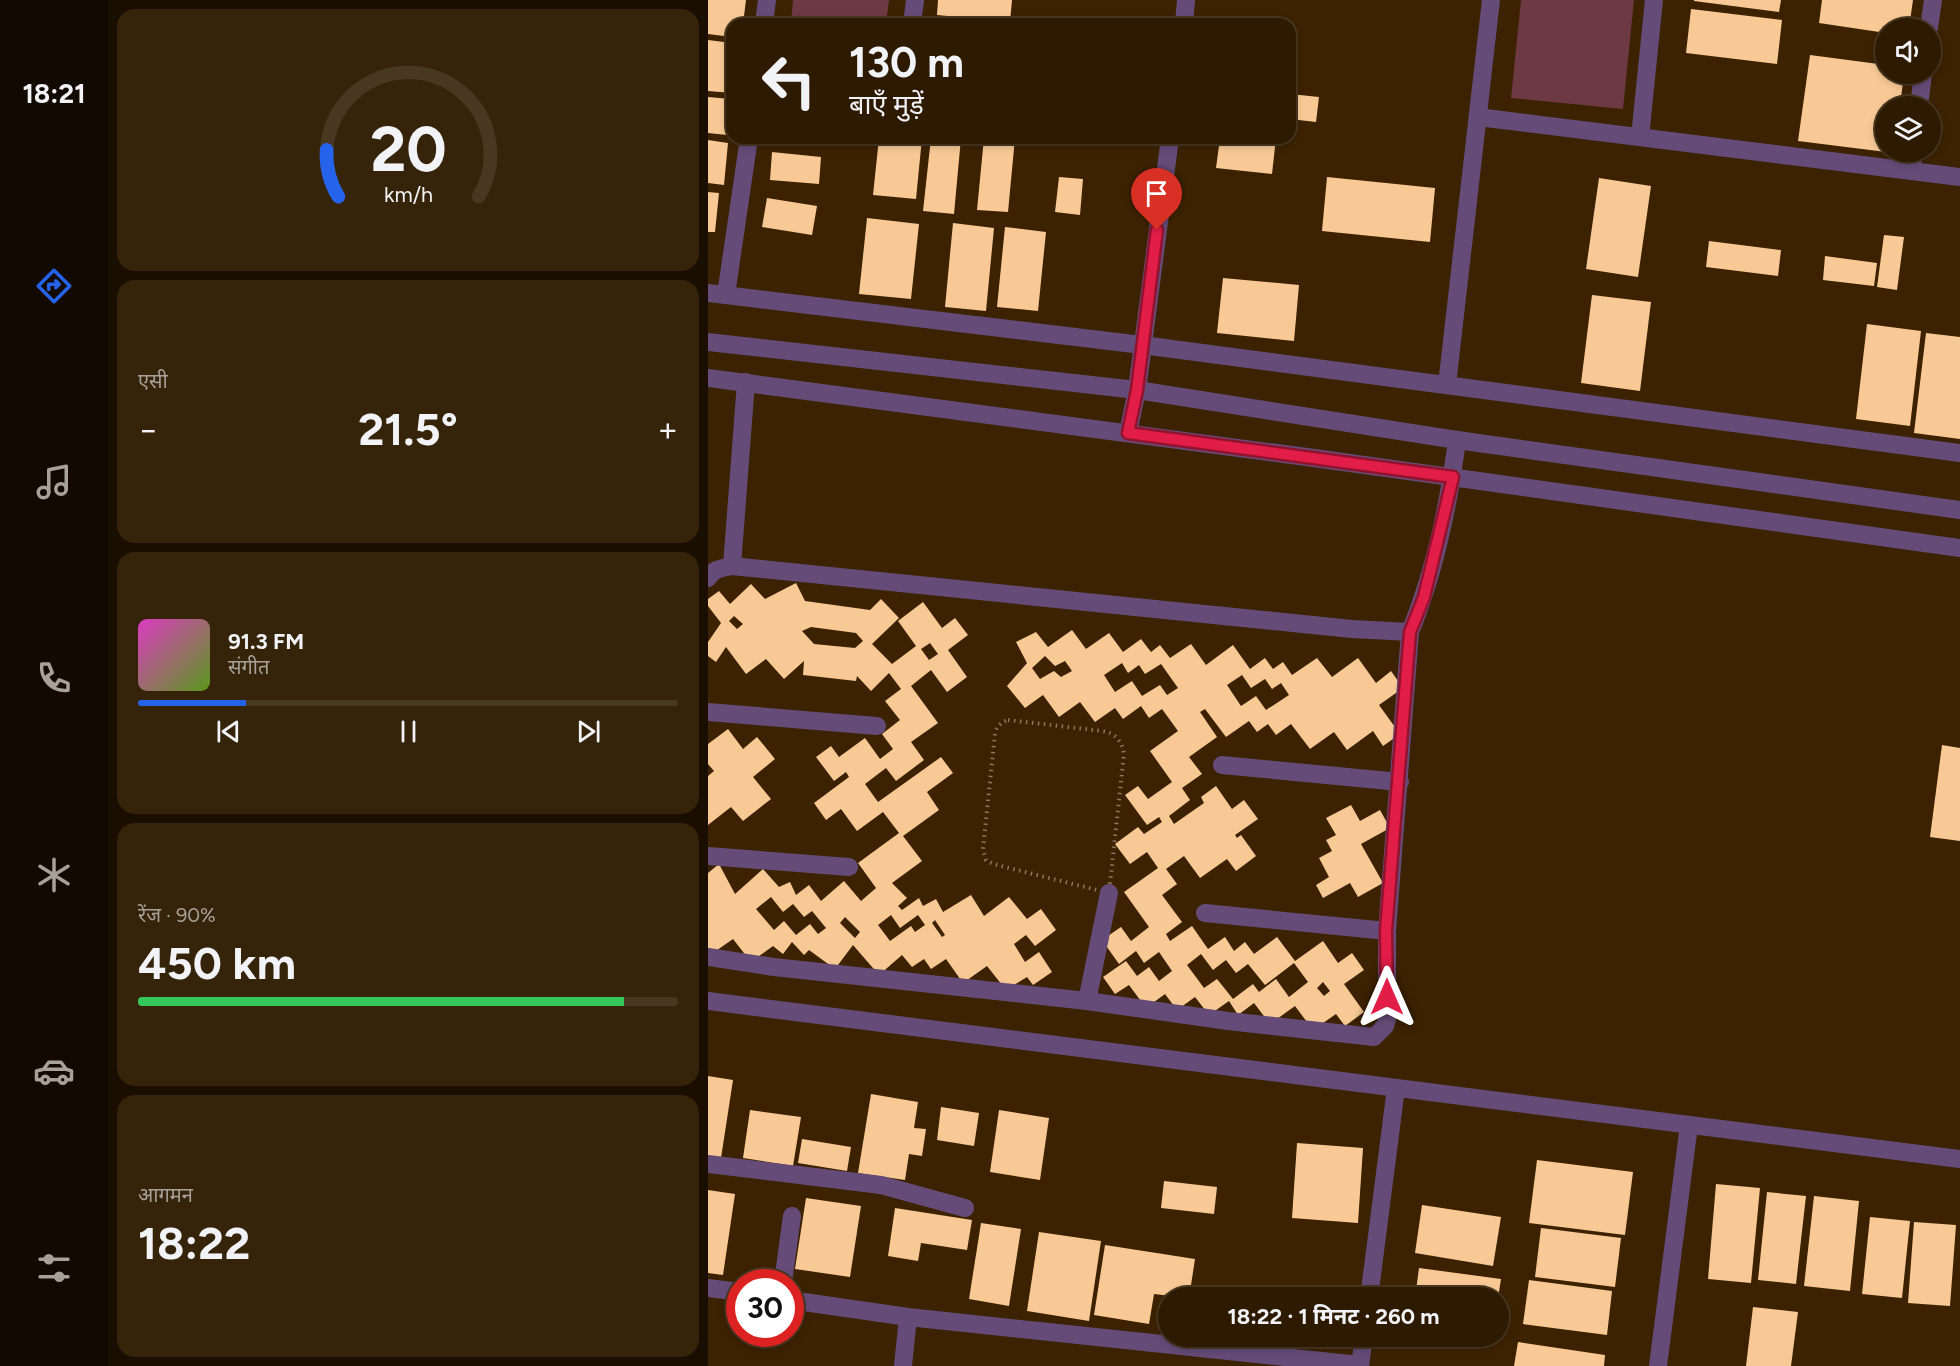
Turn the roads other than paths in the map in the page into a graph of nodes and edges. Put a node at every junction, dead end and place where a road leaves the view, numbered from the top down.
1 (767, 0) edge
2 (915, 0) edge
3 (1186, 0) edge
4 (1491, 0) edge
5 (1654, 0) edge
6 (1932, 0) edge
7 (765, 18) edge
8 (913, 18) edge
9 (1184, 18) edge
10 (1930, 18) edge
11 (1478, 117) junction
12 (1640, 137) junction
13 (747, 144) edge
14 (1169, 144) edge
15 (1912, 162) edge
16 (1911, 171) junction
17 (1960, 177) edge
18 (717, 294) edge
19 (708, 342) edge
20 (1142, 345) junction
21 (708, 378) edge
22 (746, 382) junction
23 (1447, 385) junction
24 (1137, 390) junction
25 (1128, 433) junction
26 (1457, 440) junction
27 (1960, 453) edge
28 (1453, 477) junction
29 (1960, 510) edge
30 (1960, 548) edge
31 (732, 566) junction
32 (708, 578) edge
33 (1410, 632) junction
34 (708, 712) edge
35 (877, 726) dead end
36 (1222, 765) dead end
37 (1400, 782) junction
38 (708, 856) edge
39 (849, 867) dead end
40 (1109, 894) road end
41 (1205, 912) dead end
42 (1386, 931) junction
43 (708, 957) edge
44 (708, 1001) edge
45 (1087, 1001) junction
46 (1396, 1088) junction
47 (1689, 1125) junction
48 (1960, 1159) edge
49 (708, 1164) edge
50 (965, 1208) dead end
51 (792, 1216) dead end
52 (785, 1269) edge
53 (1370, 1287) edge
54 (708, 1288) edge
55 (726, 1290) edge
56 (804, 1302) edge
57 (908, 1317) junction
58 (1363, 1347) edge
59 (903, 1366) edge
60 (1360, 1366) edge
61 (1658, 1366) edge

1 - 7 street
2 - 8 street
3 - 9 street
4 - 11 street
5 - 12 street
6 - 10 street
11 - 12 street
11 - 23 street
12 - 16 street
13 - 18 street
14 - 20 street
15 - 16 street
16 - 17 street
18 - 20 street
19 - 24 street
20 - 23 street
20 - 24 street
21 - 22 street
22 - 25 street
22 - 31 street
23 - 27 street
24 - 25 street
24 - 26 street
25 - 28 street
26 - 28 street
26 - 29 street
28 - 30 street
28 - 33 street
31 - 32 street
31 - 33 street
33 - 37 street
34 - 35 street
36 - 37 street
37 - 42 street
38 - 39 street
40 - 45 street
41 - 42 street
42 - 45 street
43 - 45 street
44 - 46 street
46 - 47 street
46 - 53 street
47 - 48 street
47 - 61 street
49 - 50 street
51 - 52 street
54 - 55 street
56 - 57 street
57 - 59 street
57 - 60 street
58 - 60 street

